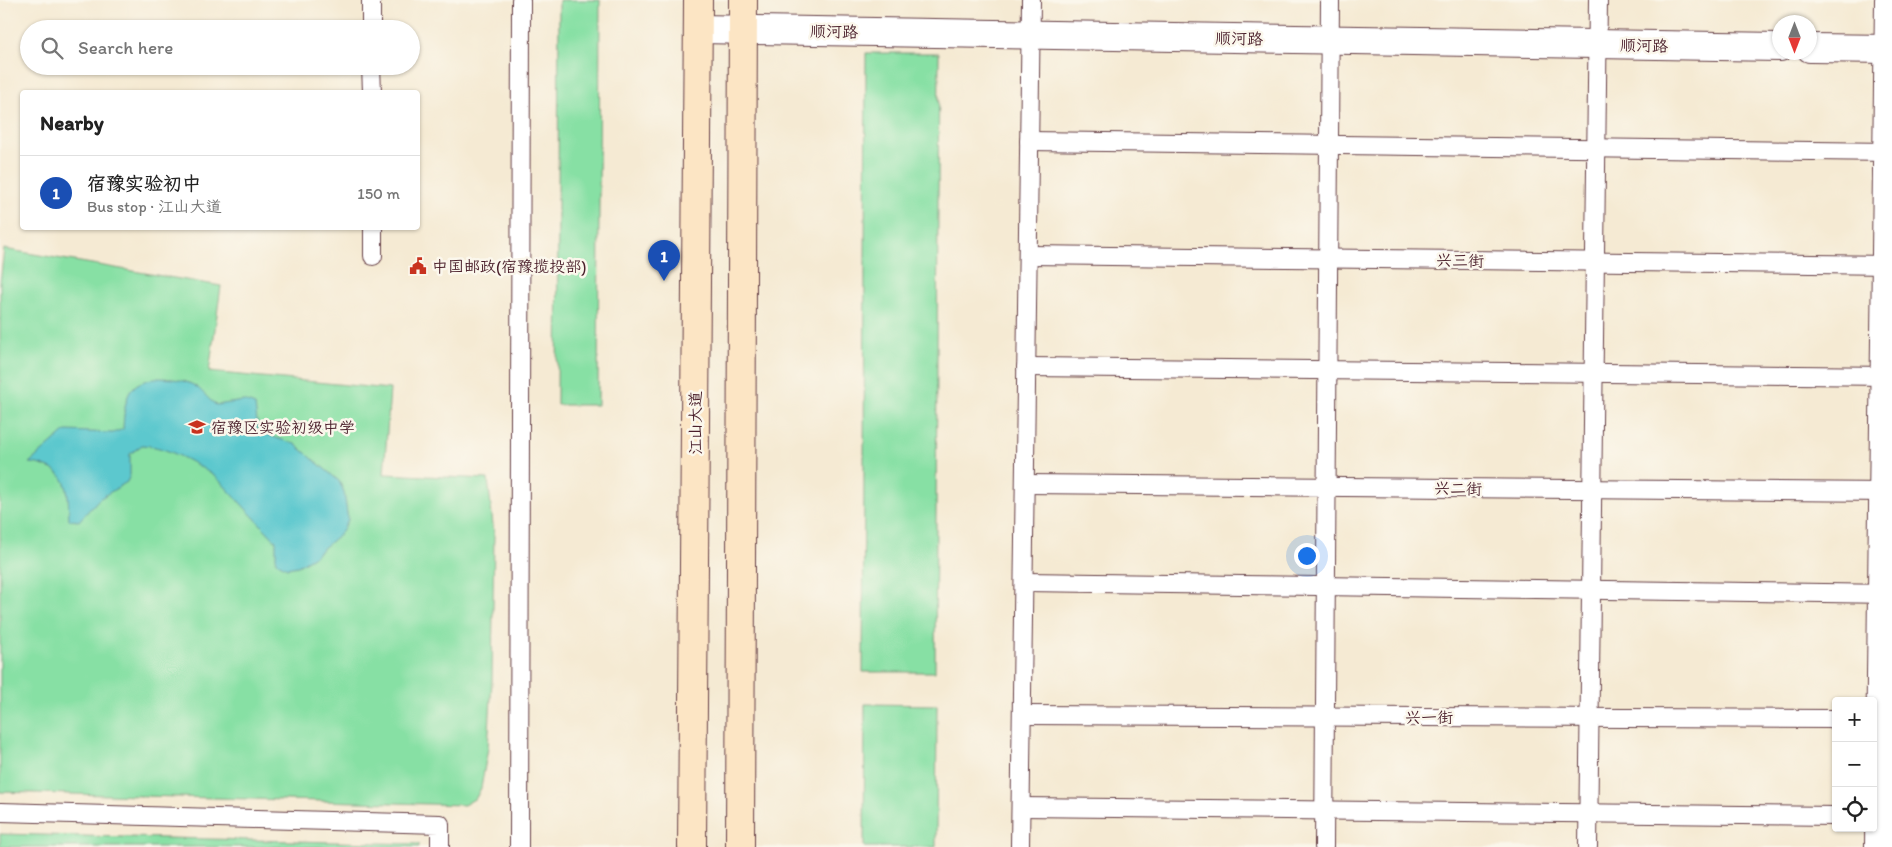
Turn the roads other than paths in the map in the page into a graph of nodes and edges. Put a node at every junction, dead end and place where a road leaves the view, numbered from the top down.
1 (371, 0) edge
2 (521, 0) edge
3 (698, 0) edge
4 (743, 0) edge
5 (1031, 0) edge
6 (1330, 0) edge
7 (1598, 0) edge
8 (1889, 0) edge
9 (371, 20) edge
10 (698, 29) junction
11 (743, 30) junction
12 (1030, 35) junction
13 (1329, 39) junction
14 (1598, 44) junction
15 (1772, 47) edge
16 (1817, 48) edge
17 (1890, 49) edge
18 (372, 75) edge
19 (372, 90) edge
20 (1029, 142) junction
21 (1329, 145) junction
22 (1596, 149) junction
23 (1890, 152) edge
24 (373, 230) edge
25 (1028, 255) junction
26 (374, 256) dead end
27 (1328, 258) junction
28 (1595, 261) junction
29 (1889, 265) edge
30 (1026, 367) junction
31 (1327, 370) junction
32 (1593, 373) junction
33 (1888, 376) edge
34 (1025, 484) junction
35 (1326, 487) junction
36 (1592, 489) junction
37 (1888, 492) edge
38 (1024, 582) junction
39 (1326, 586) junction
40 (1590, 590) junction
41 (1887, 594) edge
42 (1022, 715) junction
43 (1325, 716) junction
44 (1589, 718) junction
45 (1832, 719) edge
46 (1882, 720) edge
47 (1021, 807) junction
48 (1324, 810) junction
49 (0, 812) edge
50 (1588, 813) junction
51 (1832, 816) edge
52 (1882, 816) edge
53 (440, 847) edge
54 (519, 847) edge
55 (692, 847) edge
56 (740, 847) edge
57 (1020, 847) edge
58 (1324, 847) edge
59 (1588, 847) edge
60 (1879, 847) edge

1 - 9 lane
2 - 54 lane
3 - 10 main road, 江山大道
4 - 11 main road
5 - 12 lane
6 - 13 lane
7 - 14 lane
8 - 17 street
10 - 11 street, 顺河路
10 - 55 main road, 江山大道
11 - 12 street, 顺河路
11 - 56 main road
12 - 13 street, 顺河路
12 - 20 lane
13 - 14 street, 顺河路
13 - 21 lane
14 - 15 street, 顺河路
14 - 22 lane
16 - 17 street
17 - 23 street
18 - 19 lane
20 - 21 lane
20 - 25 lane
21 - 22 lane
21 - 27 lane
22 - 23 lane
22 - 28 lane
23 - 29 street
24 - 26 lane
25 - 27 lane, 兴三街
25 - 30 lane
27 - 28 lane, 兴三街
27 - 31 lane
28 - 29 lane, 兴三街
28 - 32 lane
29 - 33 street
30 - 31 lane
30 - 34 lane
31 - 32 lane
31 - 35 lane
32 - 33 lane
32 - 36 lane
33 - 37 street
34 - 35 lane, 兴二街
34 - 38 lane
35 - 36 lane, 兴二街
35 - 39 lane
36 - 37 lane, 兴二街
36 - 40 lane
37 - 41 street
38 - 39 lane
38 - 42 lane
39 - 40 lane
39 - 43 lane
40 - 41 lane
40 - 44 lane
41 - 46 street
42 - 43 lane, 兴一街
42 - 47 lane
43 - 44 lane, 兴一街
43 - 48 lane
44 - 45 lane, 兴一街
44 - 50 lane
46 - 52 street
47 - 48 lane
47 - 57 lane
48 - 50 lane
48 - 58 lane
49 - 53 lane
50 - 51 lane
50 - 59 lane
52 - 60 street

